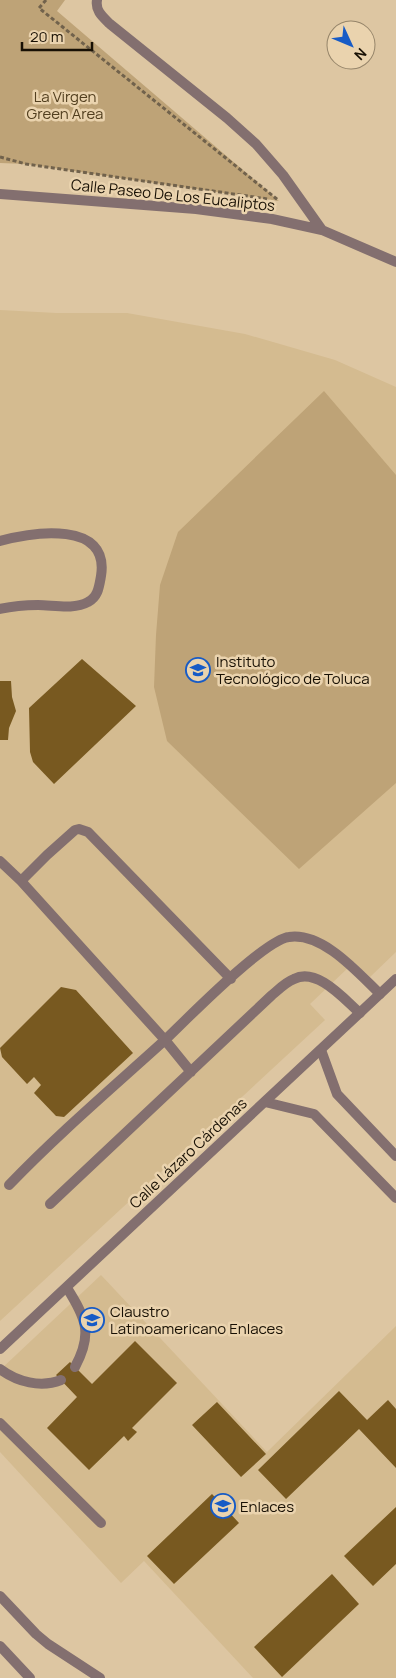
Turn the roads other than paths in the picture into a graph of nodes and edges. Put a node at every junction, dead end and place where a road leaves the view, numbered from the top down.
1 (96, 1) edge
2 (0, 194) edge
3 (322, 230) junction
4 (396, 262) edge
5 (0, 541) edge
6 (0, 608) edge
7 (0, 861) edge
8 (21, 881) junction
9 (231, 979) junction
10 (396, 979) edge
11 (380, 994) junction
12 (360, 1013) junction
13 (165, 1040) junction
14 (321, 1050) junction
15 (191, 1072) junction
16 (265, 1102) junction
17 (396, 1156) edge
18 (9, 1185) dead end
19 (396, 1198) edge
20 (50, 1204) dead end
21 (66, 1288) junction
22 (0, 1349) edge
23 (74, 1367) dead end
24 (0, 1369) edge
25 (61, 1380) dead end
26 (0, 1423) edge
27 (101, 1522) dead end
28 (0, 1596) edge
29 (0, 1646) edge
30 (30, 1678) edge
31 (100, 1678) edge

1 - 3 street
2 - 3 street, Calle Paseo De Los Eucaliptos
3 - 4 street, Calle Paseo De Los Eucaliptos
5 - 6 street
7 - 8 street
8 - 9 street
8 - 13 street
9 - 11 street
9 - 13 street
10 - 11 street, Calle Lázaro Cárdenas
11 - 12 street, Calle Lázaro Cárdenas
12 - 14 street, Calle Lázaro Cárdenas
12 - 15 street
13 - 15 street
13 - 18 street
14 - 16 street, Calle Lázaro Cárdenas
14 - 17 street
15 - 20 street
16 - 19 street
16 - 21 street, Calle Lázaro Cárdenas
21 - 22 street, Calle Lázaro Cárdenas
21 - 23 street
24 - 25 street
26 - 27 street
28 - 31 street
29 - 30 street

